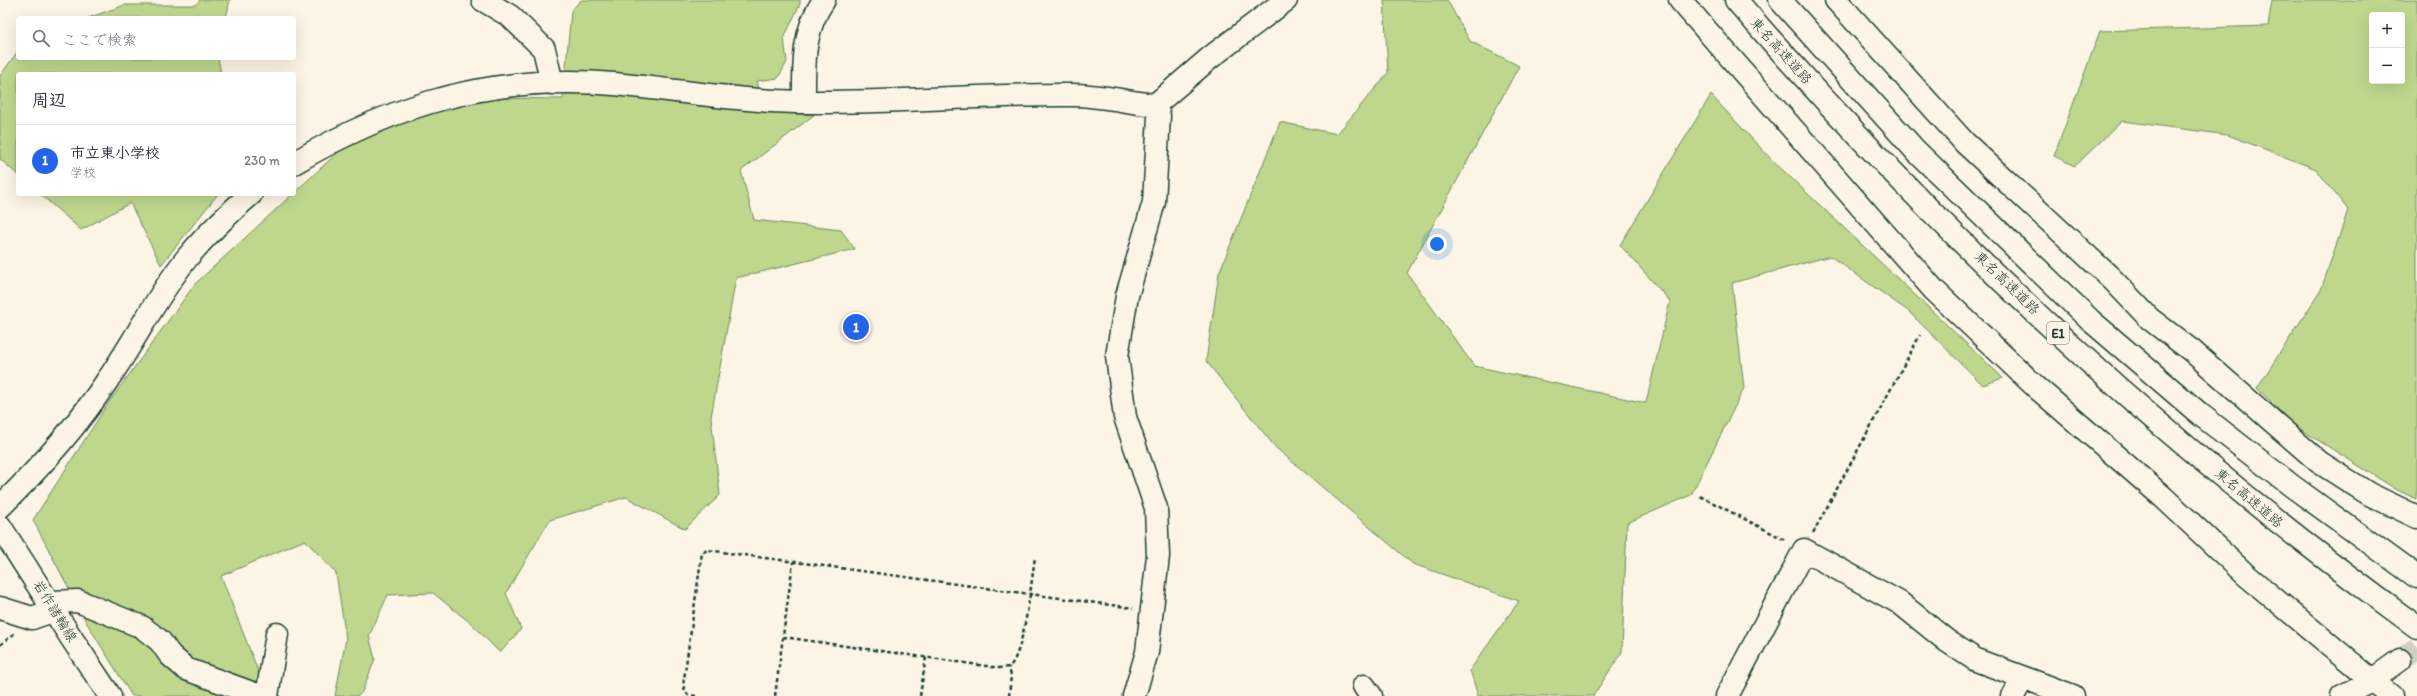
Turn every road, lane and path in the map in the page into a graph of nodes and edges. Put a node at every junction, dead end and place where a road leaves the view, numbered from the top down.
1 (483, 0) edge
2 (824, 0) edge
3 (1286, 0) edge
4 (1680, 0) edge
5 (1736, 0) edge
6 (1780, 0) edge
7 (1836, 0) edge
8 (552, 83) junction
9 (804, 102) junction
10 (1155, 105) junction
11 (296, 162) edge
12 (249, 196) edge
13 (1920, 334) dead end
14 (1700, 496) dead end
15 (0, 507) edge
16 (2417, 517) edge
17 (0, 526) edge
18 (2377, 549) junction
19 (1804, 550) junction
20 (1035, 557) dead end
21 (793, 562) junction
22 (2417, 571) edge
23 (2417, 577) edge
24 (1030, 595) junction
25 (52, 606) junction
26 (0, 608) edge
27 (1153, 610) junction
28 (2417, 627) edge
29 (277, 634) dead end
30 (783, 637) junction
31 (926, 657) junction
32 (2400, 660) tunnel mouth
33 (1009, 667) junction
34 (2371, 681) junction
35 (2018, 687) edge
36 (110, 696) edge
37 (260, 696) edge
38 (267, 696) edge
39 (696, 696) edge
40 (775, 696) edge
41 (920, 696) edge
42 (1009, 696) edge
43 (1134, 696) edge
44 (1727, 696) edge
45 (2073, 696) edge
46 (2342, 696) edge
47 (2391, 696) edge

1 - 8 main road
2 - 9 main road
3 - 10 main road
4 - 34 main road
5 - 28 main road, 東名高速道路 / E1
6 - 18 main road, E1
7 - 16 main road
8 - 9 main road
8 - 11 main road
9 - 10 main road
10 - 27 main road
12 - 15 main road
13 - 19 path
14 - 19 path
17 - 25 main road, 岩作諸輪線
18 - 22 main road
18 - 23 main road, E1
19 - 35 main road
19 - 44 main road
20 - 24 path
21 - 24 path
21 - 30 path
21 - 39 path
24 - 27 path
24 - 33 path
25 - 26 main road
25 - 36 main road, 岩作諸輪線
25 - 37 main road
27 - 43 main road
29 - 38 main road
30 - 31 path
30 - 40 path
31 - 33 path
31 - 41 path
32 - 34 main road
33 - 42 path
34 - 46 main road
34 - 47 main road
35 - 45 main road

